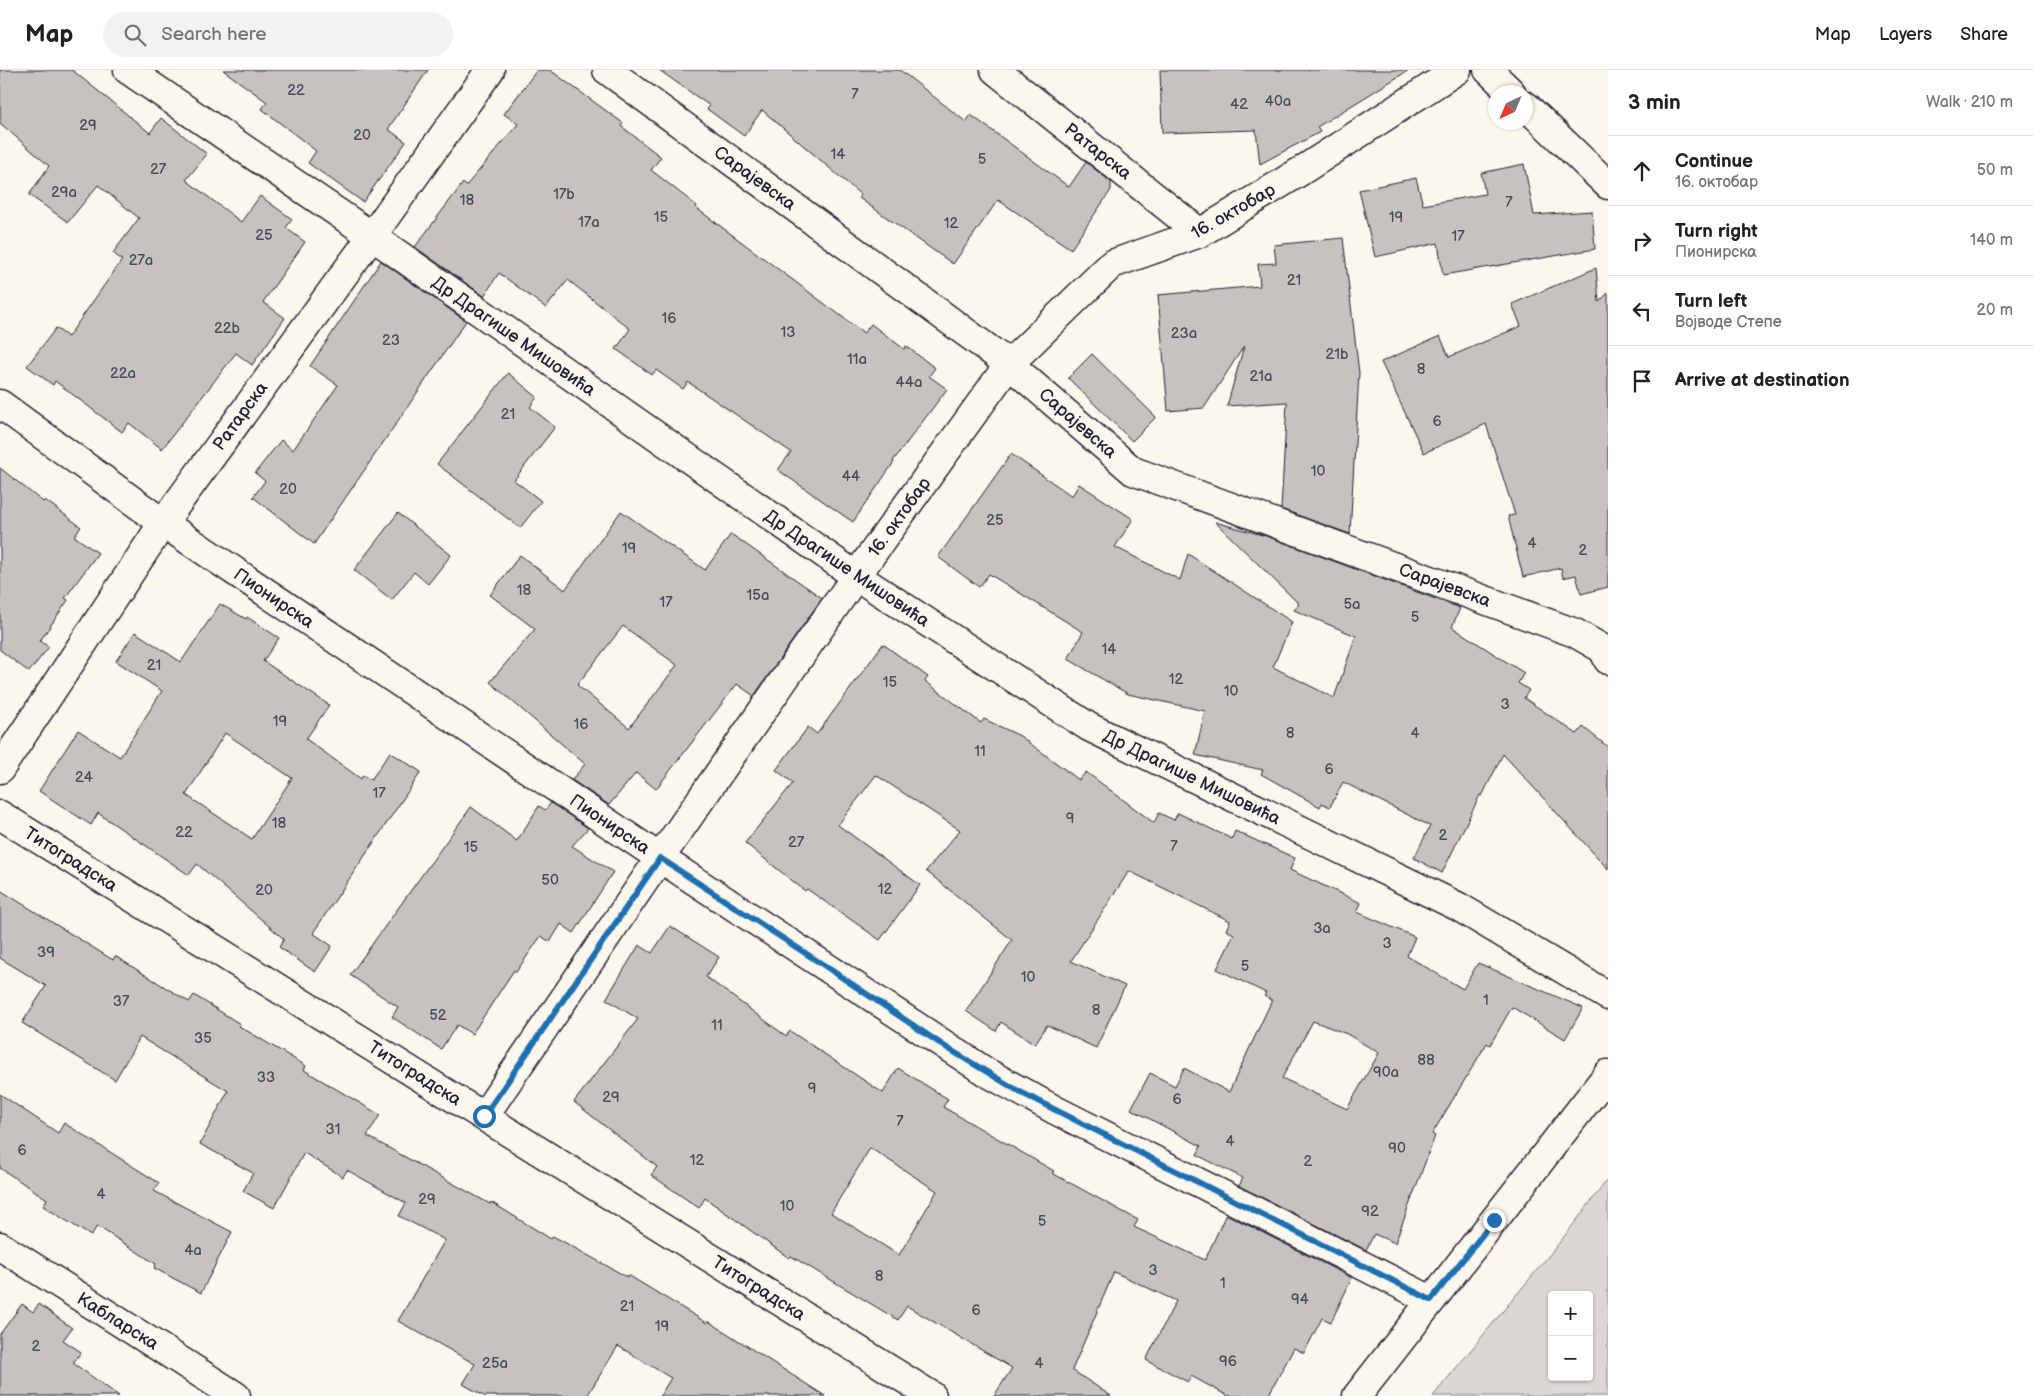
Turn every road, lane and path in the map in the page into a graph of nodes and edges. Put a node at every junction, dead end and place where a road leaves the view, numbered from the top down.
1 (128, 70) edge
2 (490, 70) edge
3 (607, 70) edge
4 (995, 70) edge
5 (1457, 70) edge
6 (1488, 70) edge
7 (1504, 85) edge
8 (1533, 113) edge
9 (1608, 185) edge
10 (1200, 233) junction
11 (372, 236) junction
12 (1009, 364) junction
13 (0, 404) edge
14 (162, 523) junction
15 (856, 576) junction
16 (1608, 660) edge
17 (0, 769) edge
18 (0, 815) edge
19 (660, 858) junction
20 (1608, 996) edge
21 (1608, 1074) edge
22 (484, 1116) junction
23 (0, 1246) edge
24 (1431, 1300) junction
25 (236, 1396) edge
26 (932, 1396) edge
27 (1357, 1396) edge

1 - 11 street, Др Драгише Мишовића
2 - 11 street, Ратарска
3 - 12 street, Сарајевска
4 - 10 street, Ратарска
5 - 10 street, 16. октобар
6 - 7 street
8 - 9 street
10 - 12 street, 16. октобар
11 - 14 street, Ратарска
11 - 15 street, Др Драгише Мишовића
12 - 15 street, 16. октобар
12 - 16 street, Сарајевска
13 - 14 street, Пионирска
14 - 17 street, Ратарска
14 - 19 street, Пионирска
15 - 19 street, 16. октобар
15 - 20 street, Др Драгише Мишовића
18 - 22 street, Титоградска
19 - 22 street, 16. октобар
19 - 24 street, Пионирска
21 - 24 street
22 - 26 street, Титоградска
23 - 25 street, Кабларска
24 - 27 street

